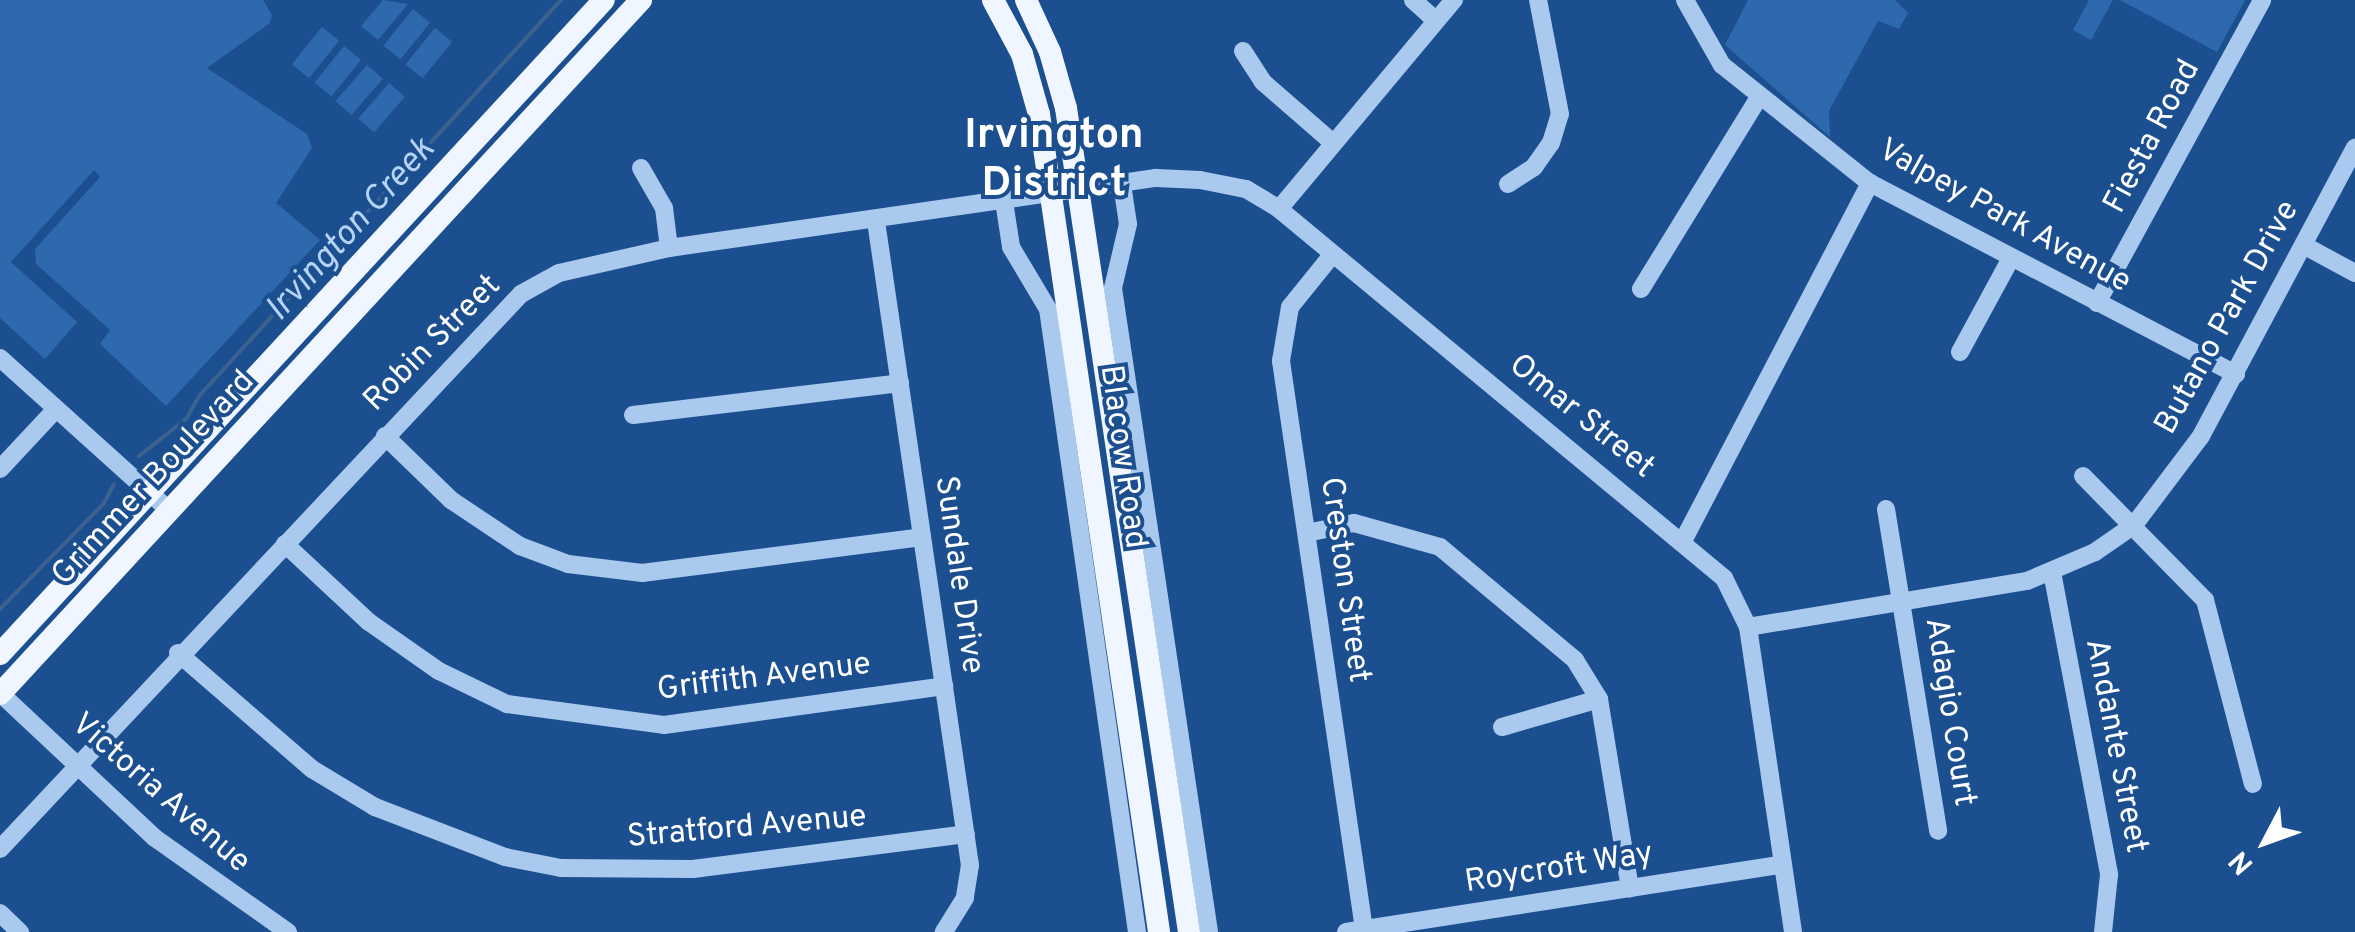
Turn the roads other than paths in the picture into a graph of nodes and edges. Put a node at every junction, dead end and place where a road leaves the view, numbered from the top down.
1 (604, 0) edge
2 (640, 0) edge
3 (993, 0) edge
4 (1026, 0) edge
5 (1413, 0) edge
6 (1454, 0) edge
7 (1538, 0) edge
8 (1685, 0) edge
9 (2262, 0) edge
10 (1434, 20) junction
11 (1243, 51) dead end
12 (1759, 97) junction
13 (1332, 142) junction
14 (2355, 148) edge
15 (641, 168) dead end
16 (1870, 183) junction
17 (1122, 184) junction
18 (1508, 184) dead end
19 (1076, 192) junction
20 (1051, 195) junction
21 (1004, 201) junction
22 (1280, 209) junction
23 (876, 220) junction
24 (2304, 246) junction
25 (669, 248) junction
26 (1332, 255) junction
27 (2011, 258) junction
28 (2355, 274) edge
29 (1641, 289) dead end
30 (2097, 303) junction
31 (1960, 352) dead end
32 (0, 358) edge
33 (2236, 374) junction
34 (900, 383) junction
35 (56, 409) junction
36 (633, 415) dead end
37 (385, 436) junction
38 (0, 469) edge
39 (2083, 476) dead end
40 (148, 492) junction
41 (1886, 508) dead end
42 (169, 510) junction
43 (2134, 525) junction
44 (1307, 532) junction
45 (922, 538) junction
46 (1684, 538) junction
47 (285, 544) junction
48 (2052, 572) junction
49 (1901, 602) junction
50 (1748, 627) junction
51 (178, 653) junction
52 (0, 654) edge
53 (944, 686) junction
54 (0, 694) edge
55 (1599, 698) junction
56 (1502, 728) dead end
57 (78, 765) junction
58 (2253, 784) dead end
59 (1938, 830) dead end
60 (966, 834) junction
61 (0, 849) edge
62 (1782, 865) junction
63 (1630, 888) junction
64 (0, 913) edge
65 (282, 931) edge
66 (1355, 931) edge
67 (20, 932) edge
68 (944, 932) edge
69 (1137, 932) edge
70 (1159, 932) edge
71 (1189, 932) edge
72 (1209, 932) edge
73 (1793, 932) edge
74 (2104, 932) edge

1 - 40 main road, Grimmer Boulevard
2 - 42 main road, Grimmer Boulevard
3 - 20 main road, Blacow Road
4 - 19 main road, Blacow Road
5 - 10 street
6 - 10 street
7 - 18 street
8 - 12 street, Valpey Park Avenue
9 - 30 street, Fiesta Road
10 - 13 street
11 - 13 street
12 - 16 street, Valpey Park Avenue
12 - 29 street
13 - 22 street
14 - 24 street, Butano Park Drive
15 - 25 street
16 - 27 street, Valpey Park Avenue
16 - 46 street
17 - 19 street, Omar Street
17 - 22 street, Omar Street
17 - 72 street, Blacow Road
19 - 20 street, Robin Street
19 - 71 main road, Blacow Road
20 - 21 street, Robin Street
20 - 70 main road, Blacow Road
21 - 23 street, Robin Street
21 - 69 street, Blacow Road
22 - 26 street, Omar Street
23 - 25 street, Robin Street
23 - 34 street, Sundale Drive
24 - 28 street
24 - 33 street, Butano Park Drive
25 - 37 street, Robin Street
26 - 44 street, Creston Street
26 - 46 street, Omar Street
27 - 30 street, Valpey Park Avenue
27 - 31 street
30 - 33 street, Valpey Park Avenue
32 - 35 street
33 - 43 street, Butano Park Drive
34 - 36 street
34 - 45 street, Sundale Drive
35 - 38 street
35 - 40 street
37 - 45 street
37 - 47 street, Robin Street
39 - 43 street
40 - 42 street
40 - 52 main road, Grimmer Boulevard
41 - 49 street, Adagio Court
42 - 54 main road, Grimmer Boulevard
43 - 48 street, Butano Park Drive
43 - 58 street
44 - 55 street
44 - 66 street, Creston Street
45 - 53 street, Sundale Drive
46 - 50 street, Omar Street
47 - 51 street, Robin Street
47 - 53 street, Griffith Avenue
48 - 49 street, Butano Park Drive
48 - 74 street, Andante Street
49 - 50 street, Butano Park Drive
49 - 59 street, Adagio Court
50 - 62 street, Omar Street
51 - 57 street, Robin Street
51 - 60 street, Stratford Avenue
53 - 60 street, Sundale Drive
54 - 57 street, Victoria Avenue
55 - 56 street
55 - 63 street
57 - 61 street, Robin Street
57 - 65 street, Victoria Avenue
60 - 68 street, Sundale Drive
62 - 63 street, Roycroft Way
62 - 73 street, Omar Street
63 - 66 street, Roycroft Way
64 - 67 street

